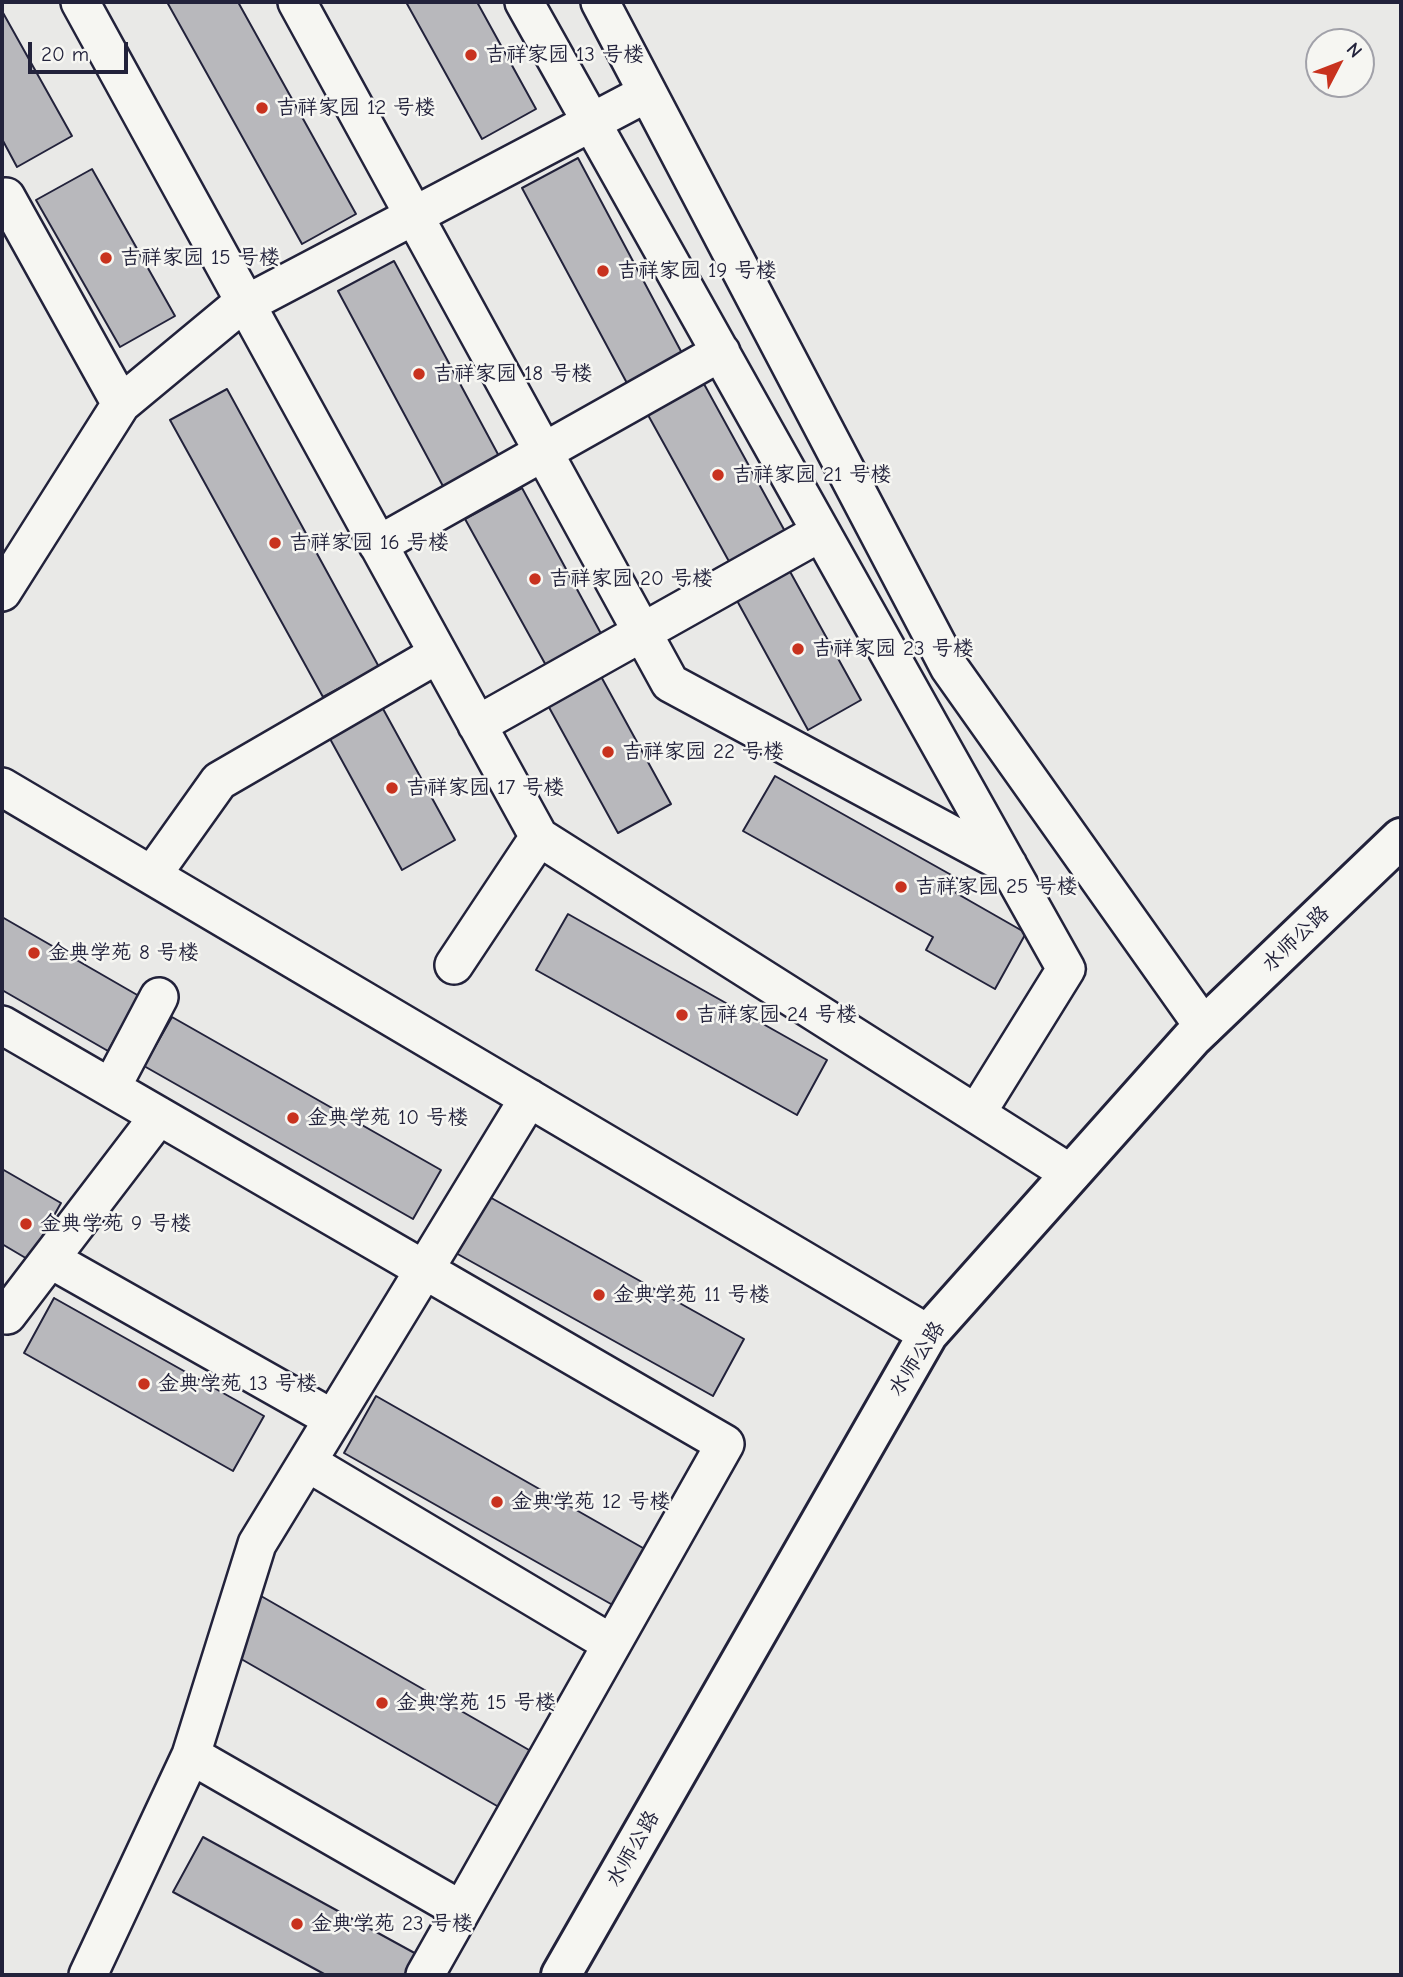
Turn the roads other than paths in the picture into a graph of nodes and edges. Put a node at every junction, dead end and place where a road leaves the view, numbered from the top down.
1 (80, 2) edge
2 (297, 2) edge
3 (524, 2) edge
4 (600, 2) edge
5 (647, 93) junction
6 (592, 122) junction
7 (3, 195) edge
8 (414, 216) junction
9 (246, 304) junction
10 (721, 352) junction
11 (121, 404) junction
12 (544, 452) junction
13 (821, 531) junction
14 (378, 545) junction
15 (6, 576) edge
16 (642, 632) junction
17 (438, 654) junction
18 (477, 725) junction
19 (2, 787) edge
20 (539, 837) junction
21 (1401, 838) edge
22 (1008, 866) junction
23 (152, 875) junction
24 (454, 965) dead end
25 (159, 997) dead end
26 (2, 1025) edge
27 (1204, 1027) junction
28 (111, 1088) junction
29 (528, 1098) junction
30 (976, 1114) junction
31 (159, 1116) junction
32 (1071, 1174) junction
33 (50, 1259) junction
34 (424, 1269) junction
35 (4, 1315) edge
36 (928, 1334) junction
37 (333, 1419) junction
38 (307, 1462) junction
39 (612, 1644) junction
40 (191, 1755) junction
41 (461, 1910) junction
42 (88, 1975) edge
43 (425, 1975) edge
44 (561, 1975) edge

1 - 9 street
2 - 8 street
3 - 6 street
4 - 5 street
5 - 6 street
5 - 27 street
6 - 8 street
6 - 10 street
7 - 11 street
8 - 9 street
8 - 12 street
9 - 11 street
9 - 14 street
10 - 12 street
10 - 13 street
11 - 15 street
12 - 14 street
12 - 16 street
13 - 16 street
13 - 22 street
14 - 17 street
16 - 18 street
16 - 22 street
17 - 18 street
17 - 23 street
18 - 20 street
19 - 23 street
20 - 24 street
20 - 30 street
21 - 27 main road, 水师公路
22 - 30 street
23 - 29 street
25 - 28 street
26 - 28 street
27 - 32 main road, 水师公路
28 - 31 street
29 - 34 street
29 - 36 street
30 - 32 street
31 - 33 street
31 - 34 street
32 - 36 main road, 水师公路
33 - 35 street
33 - 37 street
34 - 37 street
34 - 39 street
36 - 44 main road, 水师公路
37 - 38 street
38 - 39 street
38 - 40 street
39 - 41 street
40 - 41 street
40 - 42 street
41 - 43 street

